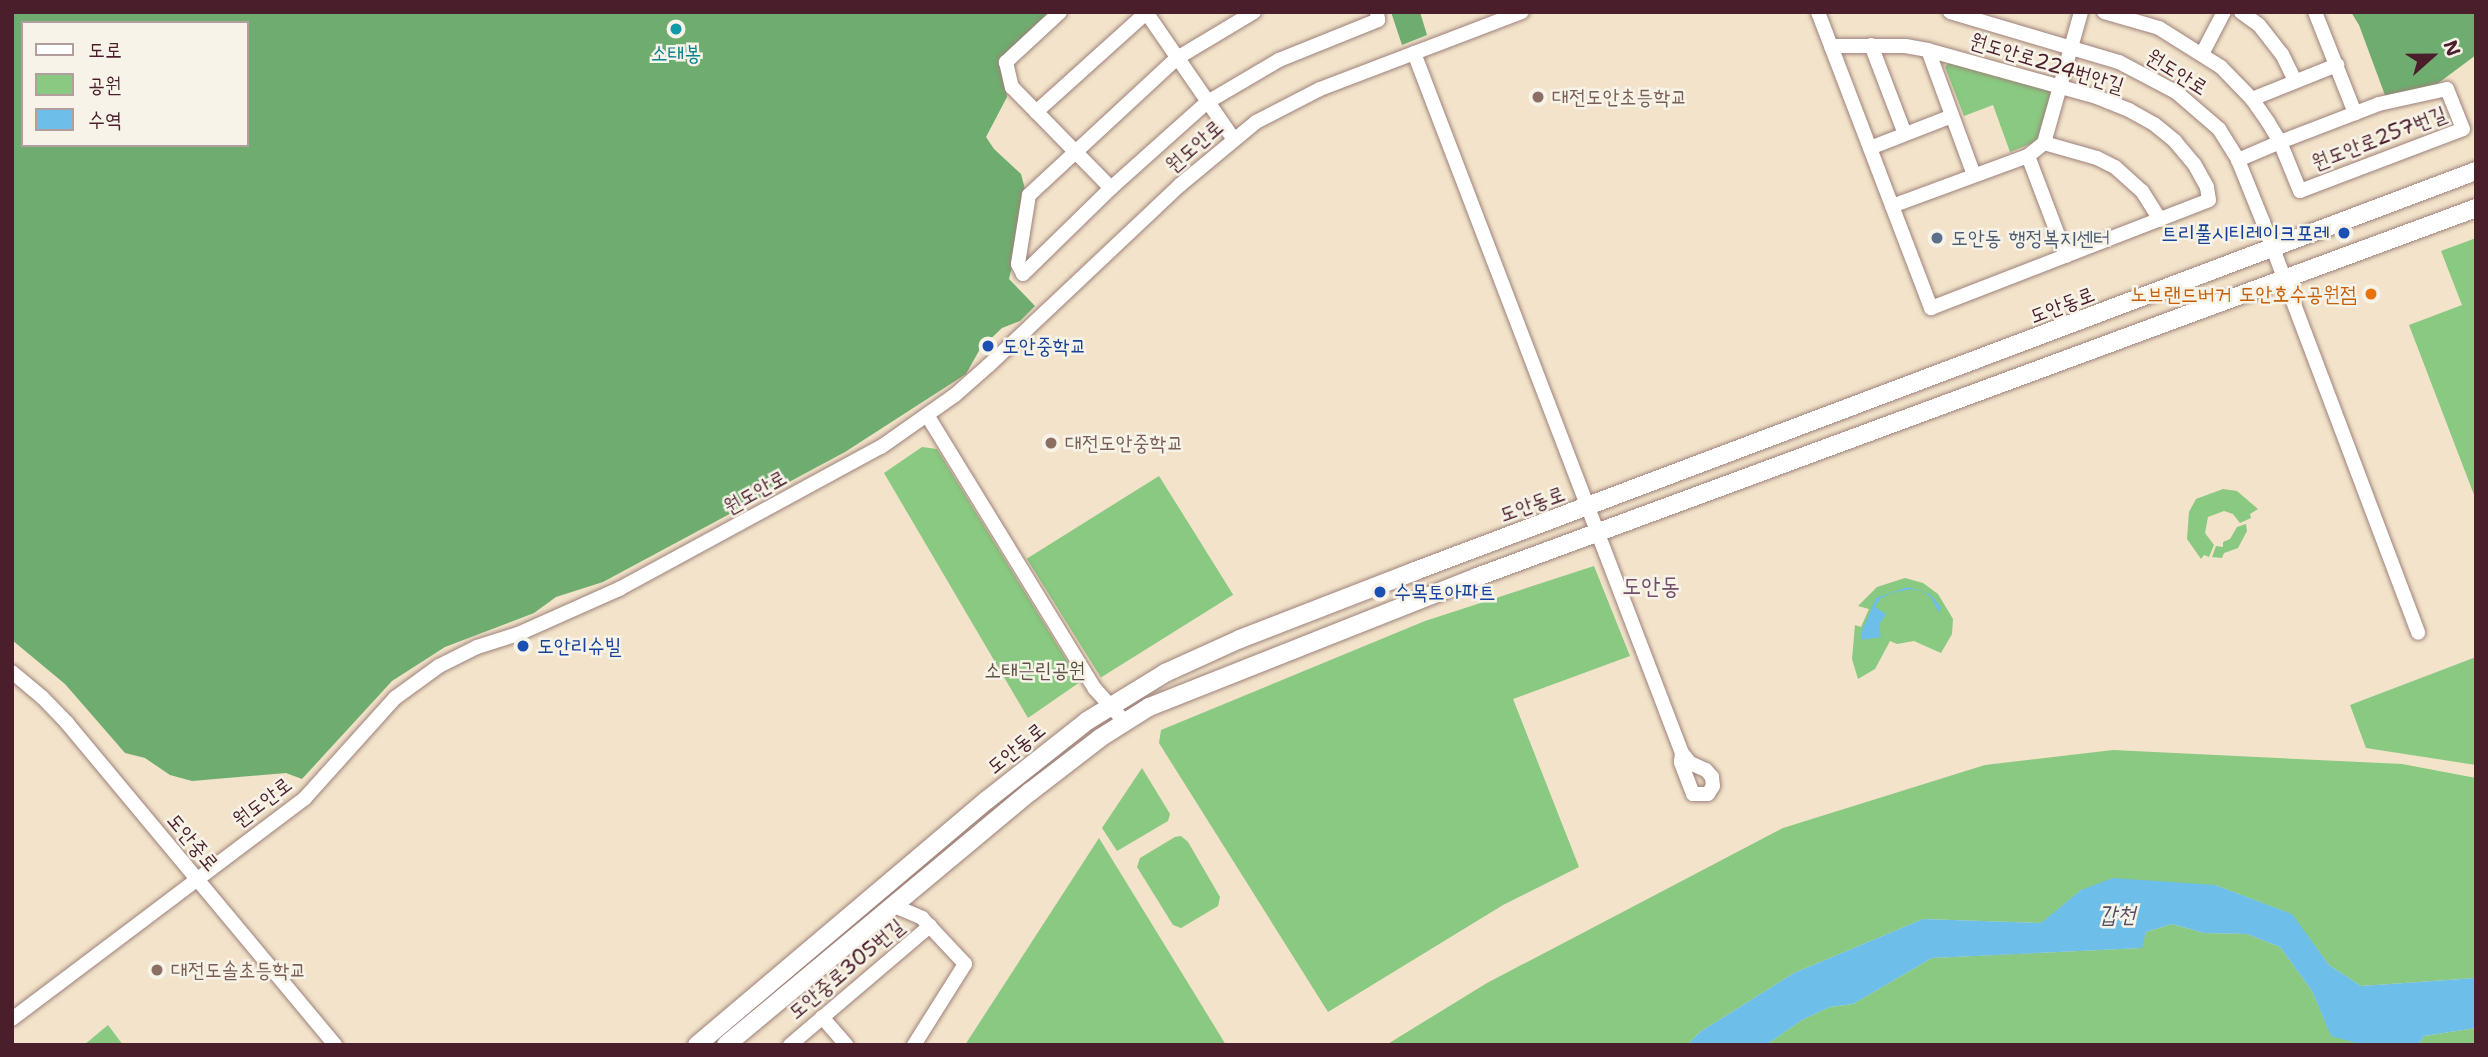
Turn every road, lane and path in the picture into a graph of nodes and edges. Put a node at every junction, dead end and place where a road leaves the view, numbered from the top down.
1 (1060, 12) edge
2 (1146, 12) edge
3 (1254, 12) edge
4 (1522, 12) edge
5 (1818, 12) edge
6 (1950, 12) edge
7 (2081, 12) edge
8 (2105, 12) edge
9 (2224, 12) edge
10 (2241, 12) edge
11 (2315, 12) edge
12 (1377, 16) edge
13 (1871, 45) junction
14 (1831, 46) junction
15 (2070, 47) junction
16 (1928, 50) junction
17 (1414, 53) junction
18 (2202, 54) junction
19 (1177, 58) junction
20 (2337, 65) junction
21 (2295, 81) junction
22 (2058, 87) junction
23 (2252, 99) junction
24 (1206, 103) junction
25 (1036, 112) junction
26 (2355, 113) junction
27 (1952, 116) junction
28 (1905, 134) junction
29 (1233, 138) junction
30 (2280, 142) junction
31 (2044, 143) junction
32 (1870, 148) junction
33 (1075, 151) junction
34 (2028, 156) junction
35 (2238, 160) junction
36 (2476, 171) edge
37 (1974, 175) junction
38 (1111, 188) junction
39 (1892, 206) junction
40 (2476, 208) edge
41 (2160, 220) junction
42 (2273, 248) junction
43 (2067, 256) junction
44 (2286, 278) junction
45 (928, 415) junction
46 (1587, 508) junction
47 (1597, 534) junction
48 (2418, 633) dead end
49 (12, 672) edge
50 (1109, 706) junction
51 (1125, 722) junction
52 (1682, 753) dead end
53 (196, 879) junction
54 (915, 886) junction
55 (892, 905) junction
56 (926, 922) junction
57 (822, 1017) junction
58 (12, 1020) edge
59 (335, 1045) edge
60 (697, 1045) edge
61 (726, 1045) edge
62 (790, 1045) edge
63 (846, 1045) edge
64 (914, 1045) edge

1 - 25 street
2 - 19 street
2 - 25 street
3 - 19 street
4 - 17 street, 원도안로
5 - 14 street
6 - 15 street, 원도안로
7 - 15 street
8 - 18 street
9 - 18 street
10 - 21 street
11 - 20 street
12 - 24 street
13 - 14 street, 원도안로224번안길
13 - 16 street, 원도안로224번안길
13 - 28 street
14 - 32 street
15 - 22 street
15 - 35 street, 원도안로
16 - 22 street, 원도안로224번안길
16 - 27 street
17 - 29 street, 원도안로
17 - 46 street
18 - 23 street
19 - 24 street
19 - 33 street
20 - 21 street
20 - 26 street
21 - 23 street
22 - 31 street
22 - 41 street, 원도안로224번안길
23 - 30 street
24 - 29 street
24 - 38 street
25 - 33 street
26 - 30 street, 원도안로257번길
26 - 30 street, 원도안로257번길
27 - 28 street
27 - 37 street
28 - 32 street
29 - 45 street, 원도안로
30 - 35 street, 원도안로257번길
31 - 34 street
31 - 41 street
32 - 39 street
33 - 38 street
33 - 38 street
34 - 37 street
34 - 43 street
35 - 42 street, 원도안로
36 - 42 main road, 도안동로
37 - 39 street
39 - 43 street
40 - 44 main road, 도안동로
41 - 43 street
42 - 44 street, 원도안로
42 - 46 main road, 도안동로
44 - 47 main road, 도안동로
44 - 48 street
45 - 50 street
45 - 53 street, 원도안로
46 - 47 street
46 - 50 main road, 도안동로
47 - 51 main road, 도안동로
47 - 52 street
49 - 53 street, 도안중로
50 - 51 street
50 - 60 main road, 도안동로
51 - 54 main road, 도안동로
53 - 58 street, 원도안로
53 - 59 street, 도안중로
54 - 55 main road, 도안동로
54 - 56 street
55 - 56 street
55 - 61 main road, 도안동로
56 - 57 street, 도안중로305번길
56 - 64 street
57 - 62 street, 도안중로305번길
57 - 63 street

